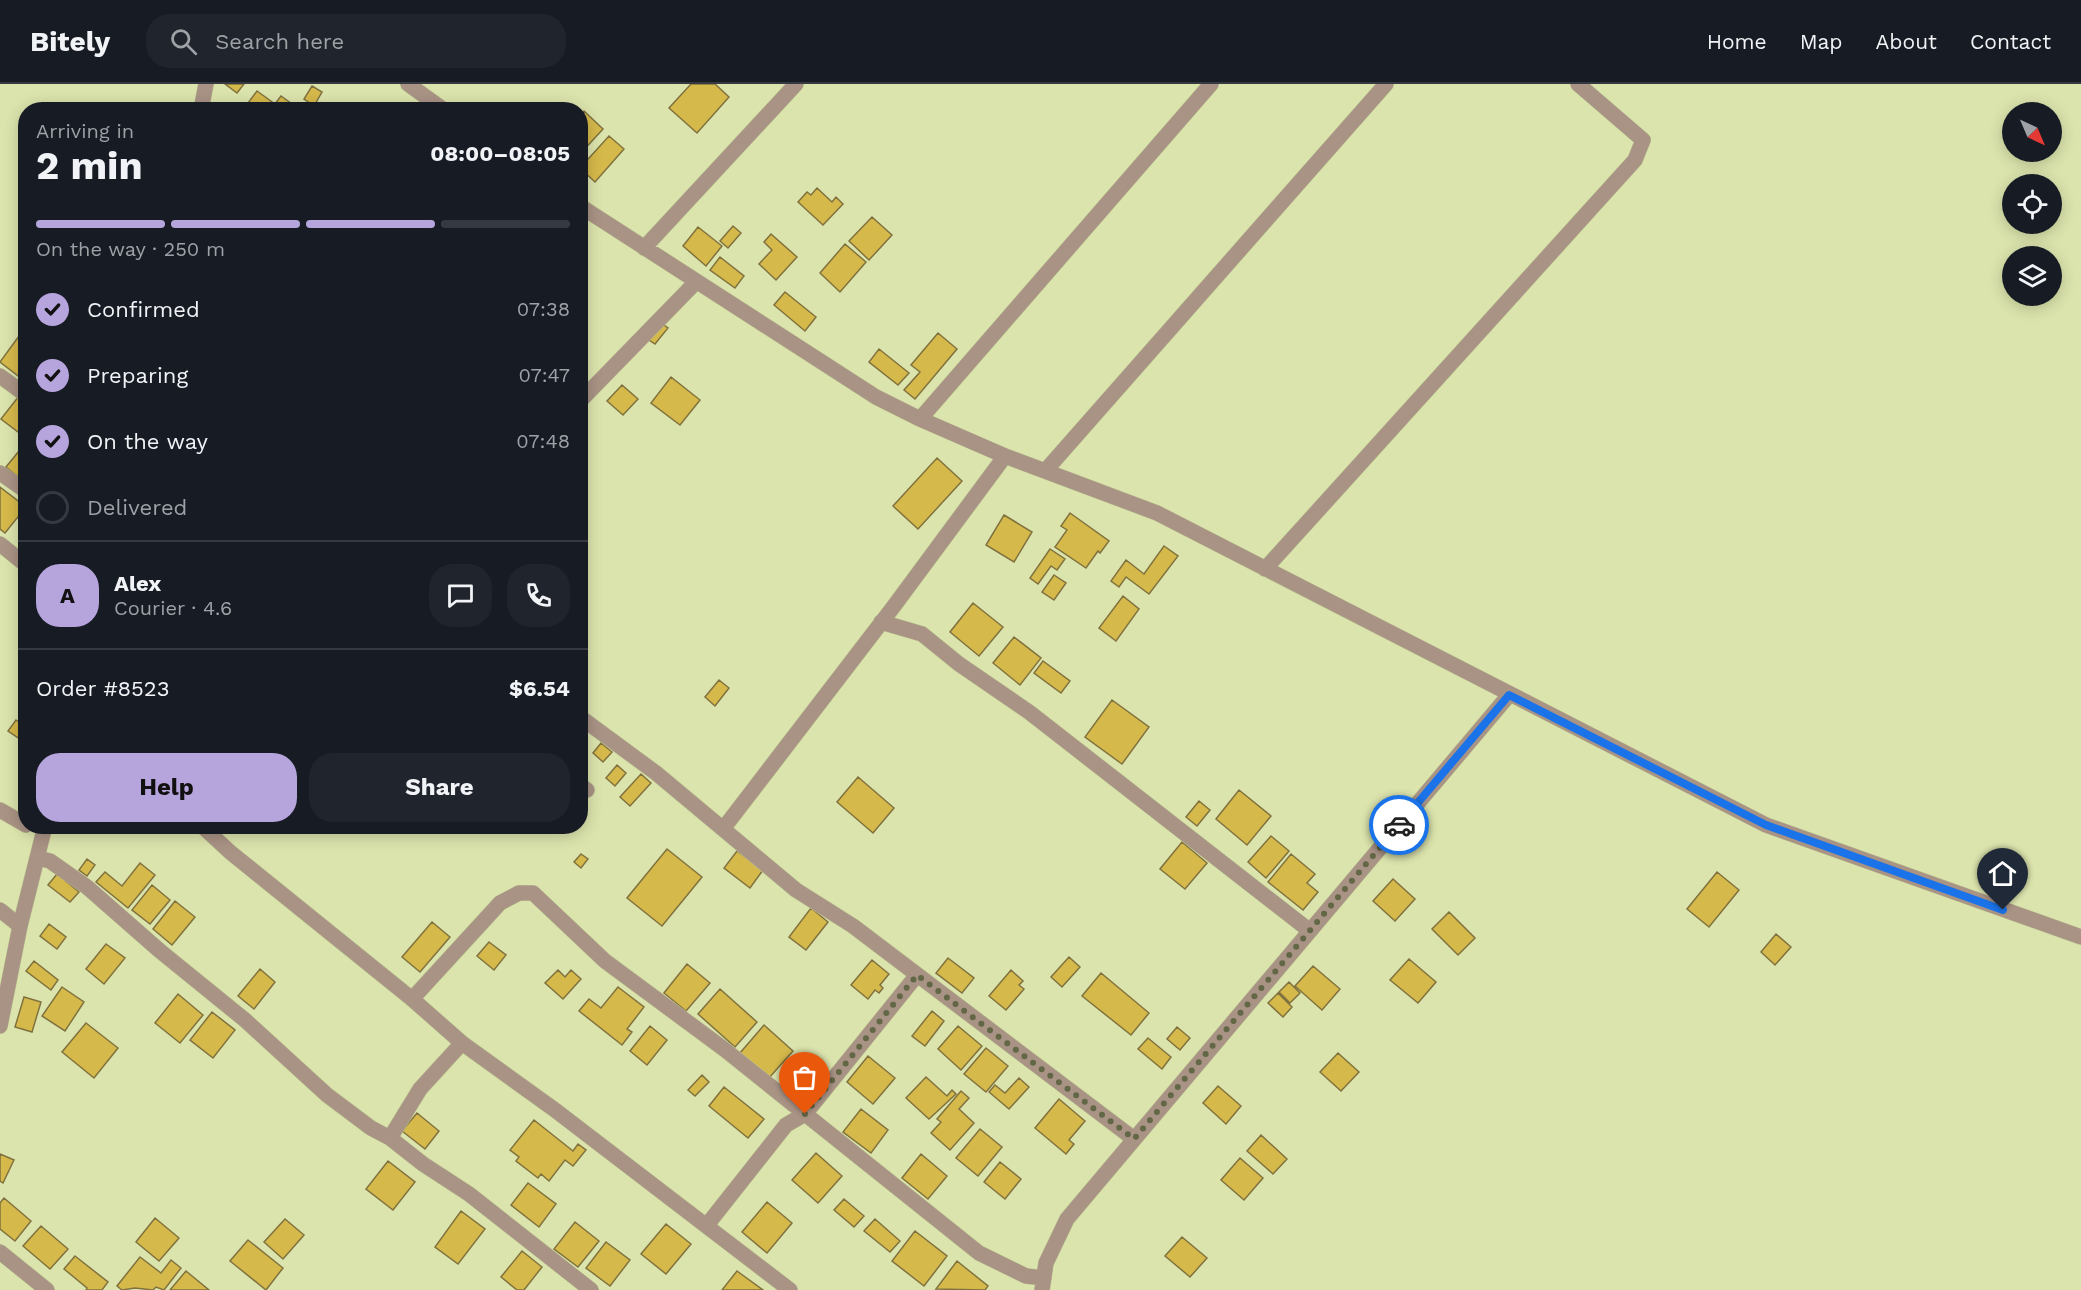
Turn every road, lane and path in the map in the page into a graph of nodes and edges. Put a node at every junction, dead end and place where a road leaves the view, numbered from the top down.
1 (206, 84) edge
2 (408, 84) edge
3 (796, 84) edge
4 (1211, 84) edge
5 (1386, 84) edge
6 (1578, 84) edge
7 (203, 102) edge
8 (433, 102) edge
9 (588, 211) edge
10 (644, 248) junction
11 (696, 282) junction
12 (0, 376) edge
13 (18, 389) edge
14 (588, 393) edge
15 (920, 419) junction
16 (1005, 456) junction
17 (1046, 470) junction
18 (0, 473) edge
19 (18, 486) edge
20 (0, 544) edge
21 (18, 559) edge
22 (1265, 569) junction
23 (881, 622) junction
24 (1509, 695) junction
25 (588, 723) edge
26 (0, 810) edge
27 (18, 821) edge
28 (723, 829) junction
29 (43, 834) edge
30 (211, 834) edge
31 (38, 858) junction
32 (0, 910) edge
33 (20, 926) junction
34 (1310, 931) junction
35 (2081, 937) edge
36 (917, 975) junction
37 (412, 999) junction
38 (0, 1026) edge
39 (462, 1043) junction
40 (805, 1114) junction
41 (390, 1138) junction
42 (1134, 1139) junction
43 (707, 1225) junction
44 (0, 1252) edge
45 (1043, 1284) edge
46 (47, 1290) edge
47 (591, 1290) edge
48 (790, 1290) edge

1 - 7 street
2 - 8 street
3 - 10 street
4 - 15 street
5 - 17 street
6 - 22 street
9 - 10 street
10 - 11 street
11 - 14 street
11 - 15 street
12 - 13 street
15 - 16 street
16 - 17 street
16 - 23 street
17 - 22 street
18 - 19 street
20 - 21 street
22 - 24 street
23 - 28 street
23 - 34 street
24 - 34 street
24 - 35 street
25 - 28 street
26 - 27 street
28 - 36 street
29 - 31 street
30 - 37 street
31 - 33 street
31 - 41 street
32 - 33 street
33 - 38 street
34 - 42 street
36 - 40 street
36 - 42 street
37 - 39 street
37 - 40 street
39 - 41 street
39 - 43 street
40 - 43 street
40 - 45 street
41 - 47 street
42 - 45 street
43 - 48 street
44 - 46 street

